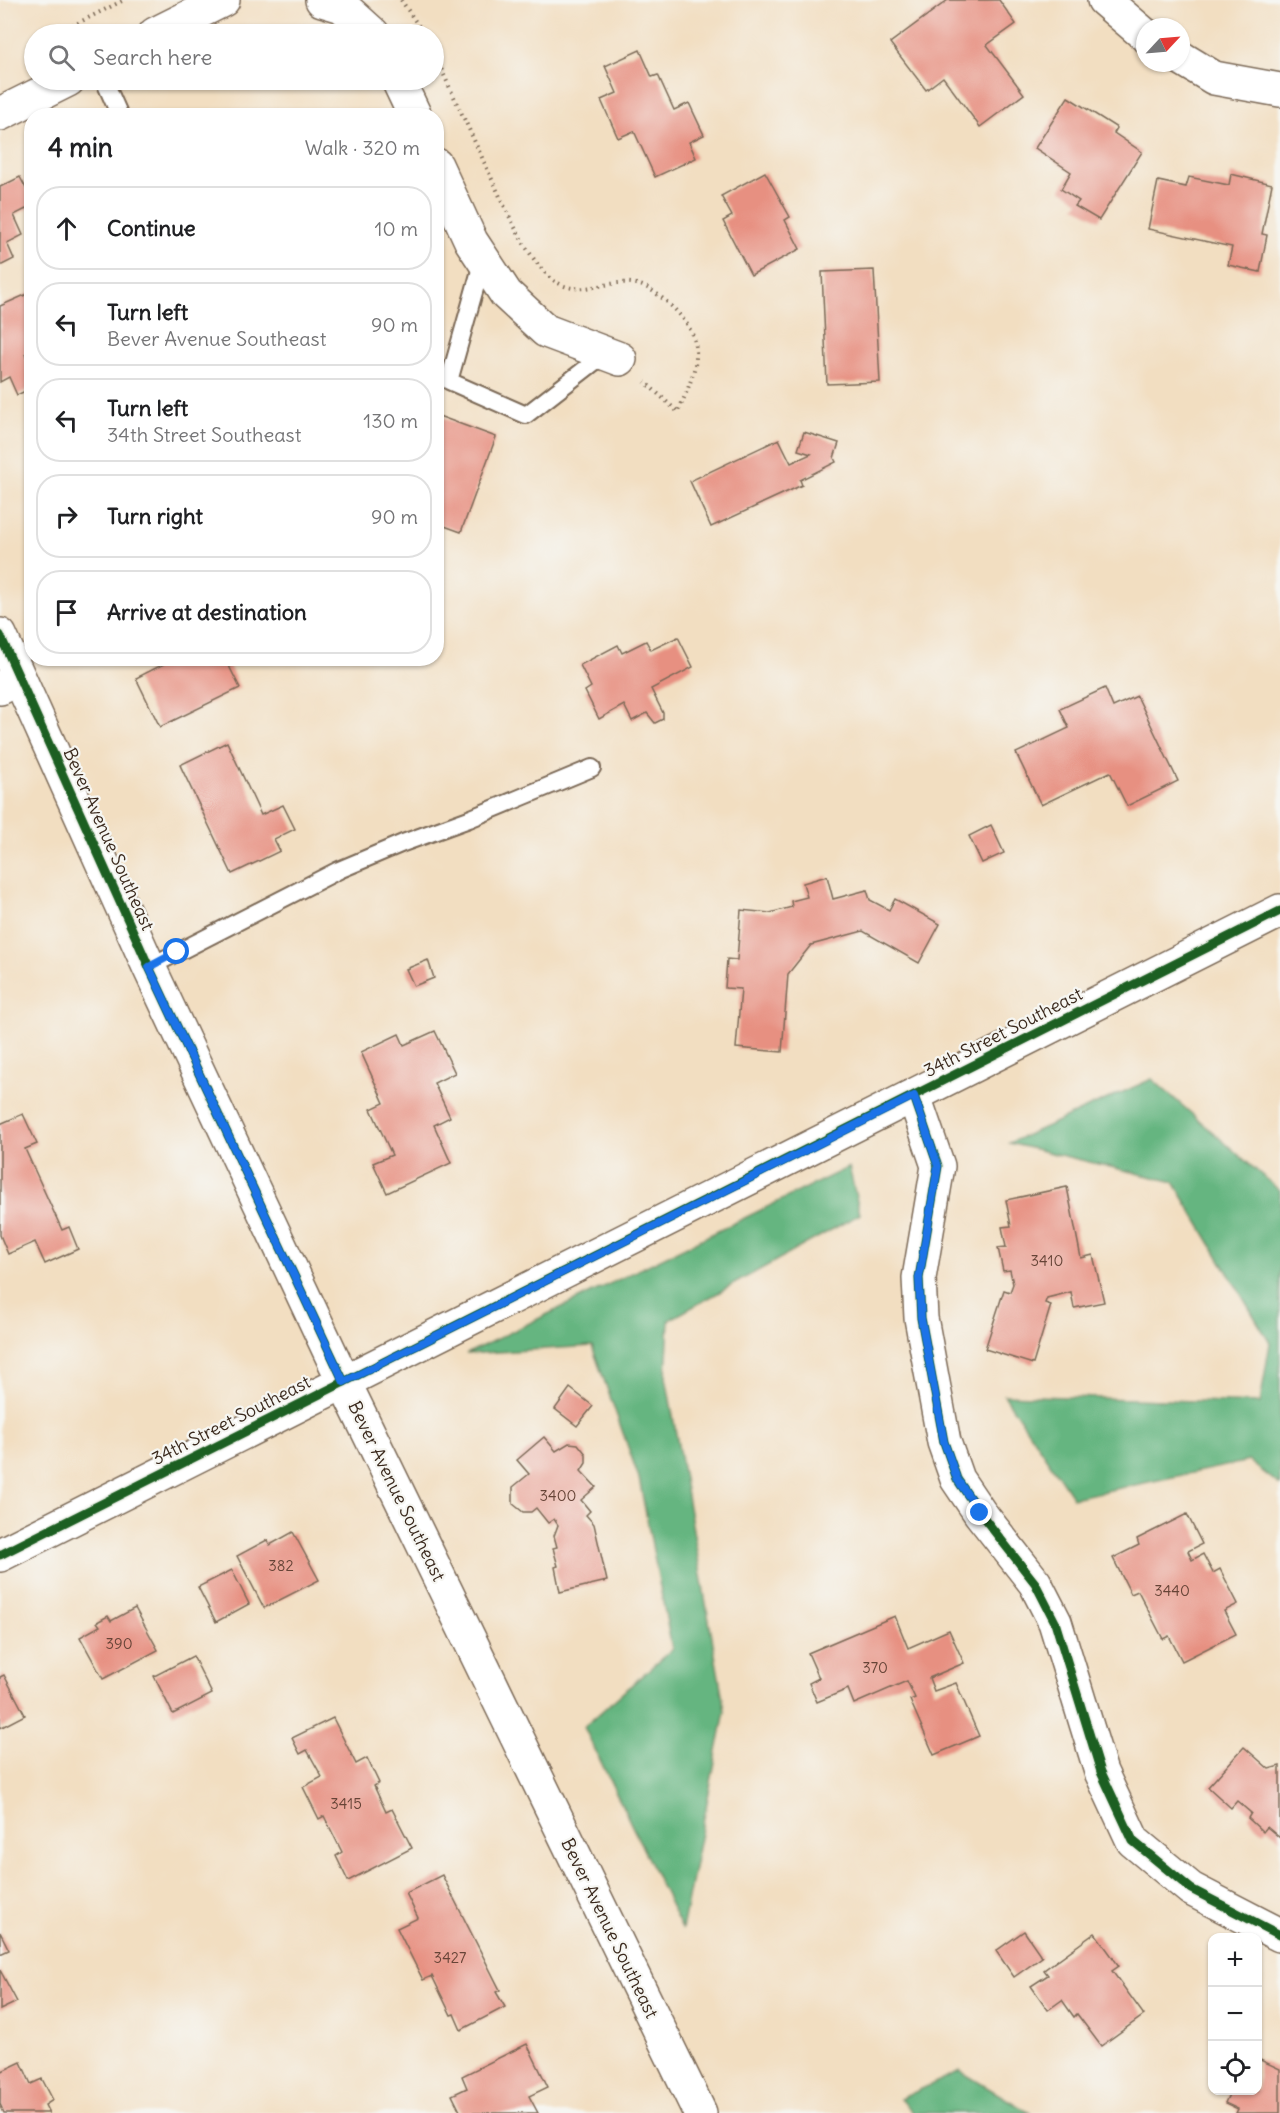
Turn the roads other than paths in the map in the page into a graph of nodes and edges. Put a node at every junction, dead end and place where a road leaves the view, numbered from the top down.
1 (224, 0) edge
2 (322, 0) edge
3 (1104, 0) edge
4 (175, 24) edge
5 (362, 24) edge
6 (1136, 27) edge
7 (1190, 63) edge
8 (48, 90) edge
9 (108, 90) edge
10 (402, 90) edge
11 (1280, 90) edge
12 (116, 108) edge
13 (410, 108) edge
14 (0, 114) edge
15 (444, 182) edge
16 (483, 260) junction
17 (613, 356) joint
18 (0, 635) edge
19 (9, 684) edge
20 (592, 768) dead end
21 (1280, 911) edge
22 (149, 967) junction
23 (914, 1096) junction
24 (344, 1382) junction
25 (0, 1555) edge
26 (1280, 1935) edge
27 (700, 2113) edge

1 - 4 street
2 - 5 street
3 - 6 street
7 - 11 street
8 - 14 street
9 - 12 lane
10 - 13 street
15 - 16 street
16 - 17 street
16 - 17 lane
18 - 19 street, Bever Avenue Southeast
19 - 22 street, Bever Avenue Southeast
20 - 22 lane
21 - 23 street, 34th Street Southeast
22 - 24 street, Bever Avenue Southeast
23 - 24 street, 34th Street Southeast
23 - 26 street
24 - 25 street, 34th Street Southeast
24 - 27 street, Bever Avenue Southeast

